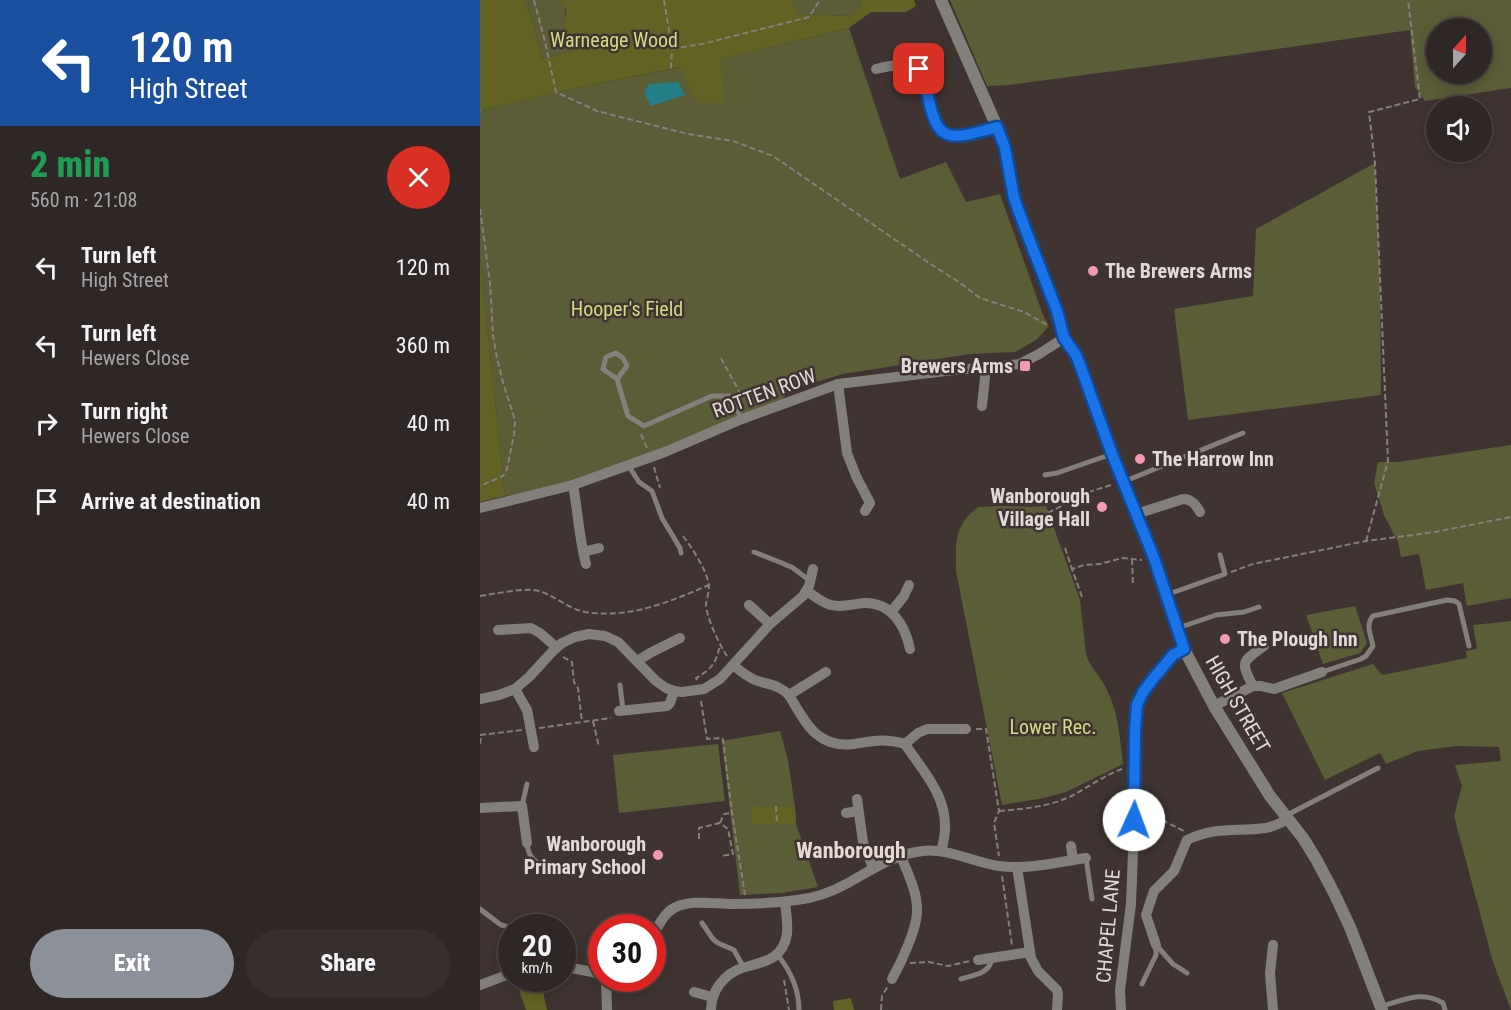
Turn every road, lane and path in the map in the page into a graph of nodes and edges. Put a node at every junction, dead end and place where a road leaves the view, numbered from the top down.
1 (534, 0) edge
2 (664, 0) edge
3 (820, 0) edge
4 (940, 0) edge
5 (1408, 0) edge
6 (672, 49) junction
7 (671, 69) dead end
8 (876, 69) dead end
9 (997, 127) junction
10 (480, 209) edge
11 (1049, 326) dead end
12 (1064, 338) junction
13 (721, 358) dead end
14 (986, 368) junction
15 (617, 379) junction
16 (838, 384) junction
17 (982, 406) dead end
18 (741, 416) junction
19 (1243, 433) dead end
20 (1112, 454) junction
21 (628, 465) junction
22 (1046, 475) dead end
23 (1124, 482) junction
24 (573, 485) junction
25 (480, 486) edge
26 (480, 508) edge
27 (865, 511) dead end
28 (1200, 512) dead end
29 (1048, 513) dead end
30 (1136, 514) junction
31 (1511, 517) edge
32 (1366, 541) junction
33 (599, 548) dead end
34 (1065, 548) dead end
35 (583, 552) junction
36 (754, 552) dead end
37 (681, 554) dead end
38 (1220, 555) dead end
39 (1154, 558) junction
40 (1132, 559) junction
41 (586, 564) dead end
42 (813, 569) dead end
43 (1072, 569) junction
44 (1225, 574) junction
45 (709, 585) dead end
46 (909, 585) dead end
47 (1133, 585) dead end
48 (809, 586) junction
49 (480, 596) edge
50 (1166, 596) junction
51 (1082, 597) dead end
52 (749, 605) dead end
53 (1259, 607) dead end
54 (891, 612) junction
55 (770, 624) junction
56 (1176, 628) junction
57 (498, 630) dead end
58 (680, 638) dead end
59 (720, 645) dead end
60 (1264, 646) dead end
61 (1469, 646) dead end
62 (910, 648) dead end
63 (554, 649) junction
64 (1184, 649) junction
65 (637, 661) junction
66 (733, 664) junction
67 (826, 672) dead end
68 (1322, 672) joint
69 (620, 685) dead end
70 (1252, 686) junction
71 (515, 689) junction
72 (698, 690) junction
73 (674, 691) junction
74 (789, 695) junction
75 (480, 699) edge
76 (1214, 706) junction
77 (621, 710) junction
78 (593, 721) junction
79 (582, 722) junction
80 (531, 729) junction
81 (966, 729) joint
82 (481, 735) edge
83 (480, 744) edge
84 (905, 744) junction
85 (534, 747) dead end
86 (599, 747) dead end
87 (1135, 766) junction
88 (1378, 768) dead end
89 (527, 784) dead end
90 (857, 799) dead end
91 (522, 806) junction
92 (776, 806) dead end
93 (480, 808) edge
94 (858, 811) junction
95 (999, 811) junction
96 (732, 813) junction
97 (846, 813) dead end
98 (1287, 818) junction
99 (1159, 819) dead end
100 (720, 824) junction
101 (777, 824) dead end
102 (1194, 836) junction
103 (699, 839) dead end
104 (527, 843) joint
105 (1071, 846) dead end
106 (941, 851) junction
107 (901, 855) junction
108 (721, 856) dead end
109 (1086, 858) joint
110 (1073, 860) junction
111 (543, 866) dead end
112 (1001, 866) junction
113 (1017, 867) junction
114 (873, 868) junction
115 (1092, 899) dead end
116 (785, 902) junction
117 (746, 904) junction
118 (480, 909) edge
119 (666, 915) edge
120 (498, 923) edge
121 (702, 923) dead end
122 (1156, 945) junction
123 (1273, 945) dead end
124 (1030, 952) junction
125 (1014, 953) junction
126 (775, 956) junction
127 (992, 957) junction
128 (978, 960) joint
129 (900, 964) junction
130 (744, 968) junction
131 (1187, 973) dead end
132 (498, 978) edge
133 (892, 979) joint
134 (961, 979) dead end
135 (1142, 984) dead end
136 (480, 985) edge
137 (606, 992) edge
138 (694, 992) dead end
139 (712, 1005) edge
140 (1381, 1008) edge
141 (607, 1010) edge
142 (789, 1010) edge
143 (799, 1010) edge
144 (881, 1010) edge
145 (1057, 1010) edge
146 (1121, 1010) edge
147 (1273, 1010) edge
148 (1445, 1010) edge

1 - 11 path
2 - 6 path
3 - 6 path
4 - 9 street, HIGH STREET
5 - 32 path
6 - 7 path
8 - 9 street
9 - 12 street, HIGH STREET
10 - 25 path
12 - 14 street, ROTTEN ROW
12 - 20 street, HIGH STREET
13 - 18 path
14 - 16 street, ROTTEN ROW
14 - 17 street
15 - 15 lane
15 - 18 lane
16 - 18 street, ROTTEN ROW
16 - 27 street
18 - 21 street, ROTTEN ROW
19 - 23 lane
20 - 22 lane
20 - 23 street, HIGH STREET
21 - 24 street, ROTTEN ROW
21 - 37 lane
23 - 29 path
23 - 30 street, HIGH STREET
24 - 26 street, ROTTEN ROW
24 - 35 street
28 - 30 street
30 - 39 street, HIGH STREET
31 - 32 path
32 - 44 path
33 - 35 street
34 - 43 path
35 - 41 street
36 - 48 lane
38 - 44 lane
39 - 40 path
39 - 50 street, HIGH STREET
40 - 43 path
40 - 47 path
42 - 48 street
43 - 51 path
44 - 50 lane
45 - 49 path
46 - 54 street
48 - 54 street
48 - 55 street
50 - 56 street, HIGH STREET
52 - 55 street
53 - 56 lane
54 - 62 street
55 - 66 street
56 - 64 street, HIGH STREET
57 - 63 street
58 - 65 street
59 - 72 path
60 - 70 street
61 - 68 lane
63 - 65 street
63 - 71 street
63 - 79 path
64 - 76 street, HIGH STREET
64 - 87 street, CHAPEL LANE
65 - 73 street
66 - 72 street
66 - 74 street
67 - 74 street
68 - 70 street
69 - 77 lane
70 - 76 street
71 - 75 street
71 - 80 street
72 - 73 street
72 - 96 path
73 - 77 street
74 - 84 street
76 - 98 street, HIGH STREET
77 - 78 path
78 - 79 path
78 - 86 path
79 - 80 path
80 - 82 path
80 - 85 street
81 - 84 street
81 - 95 path
82 - 83 path
84 - 106 street
87 - 95 path
87 - 146 street, CHAPEL LANE
88 - 98 lane
89 - 91 lane
90 - 94 street
91 - 93 street
91 - 104 street
92 - 101 path
94 - 97 street
94 - 114 street
95 - 112 path
96 - 100 path
96 - 117 path
98 - 102 street
98 - 140 street, HIGH STREET
99 - 102 path
100 - 103 path
100 - 108 path
102 - 122 street
104 - 111 lane
105 - 110 street
106 - 107 street
106 - 112 street
107 - 114 street
107 - 129 street
109 - 110 street
109 - 115 lane
110 - 113 street
112 - 113 street
112 - 125 path
113 - 124 street
114 - 116 street
116 - 117 street
116 - 126 street
117 - 119 street
118 - 120 lane
121 - 130 lane
122 - 131 lane
122 - 135 lane
123 - 147 street
124 - 125 street
124 - 145 street
125 - 127 street
126 - 130 street
126 - 142 path
126 - 143 lane
127 - 128 street
127 - 134 lane
128 - 129 path
129 - 133 street
130 - 139 street
132 - 136 street
133 - 144 path
137 - 141 street
138 - 139 street
140 - 148 lane

